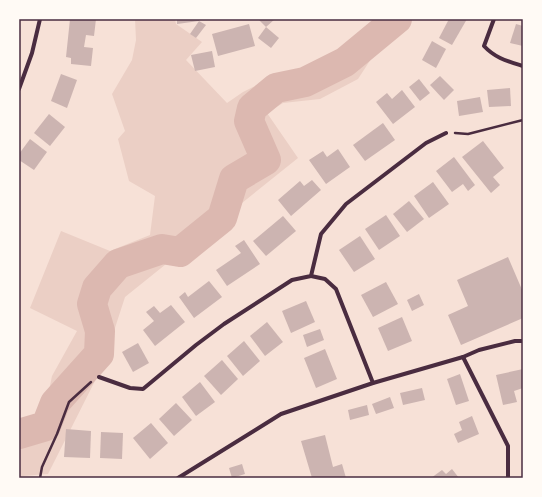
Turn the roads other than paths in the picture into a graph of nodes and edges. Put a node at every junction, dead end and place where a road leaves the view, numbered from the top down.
1 (40, 19) edge
2 (494, 19) edge
3 (523, 66) edge
4 (19, 89) edge
5 (446, 133) road end
6 (311, 276) junction
7 (523, 341) edge
8 (463, 357) junction
9 (99, 377) road end
10 (374, 383) junction
11 (178, 478) edge
12 (508, 478) edge

1 - 4 street
2 - 3 street
5 - 6 street
6 - 9 street
6 - 10 street
7 - 8 street
8 - 10 street
8 - 12 street
10 - 11 street

